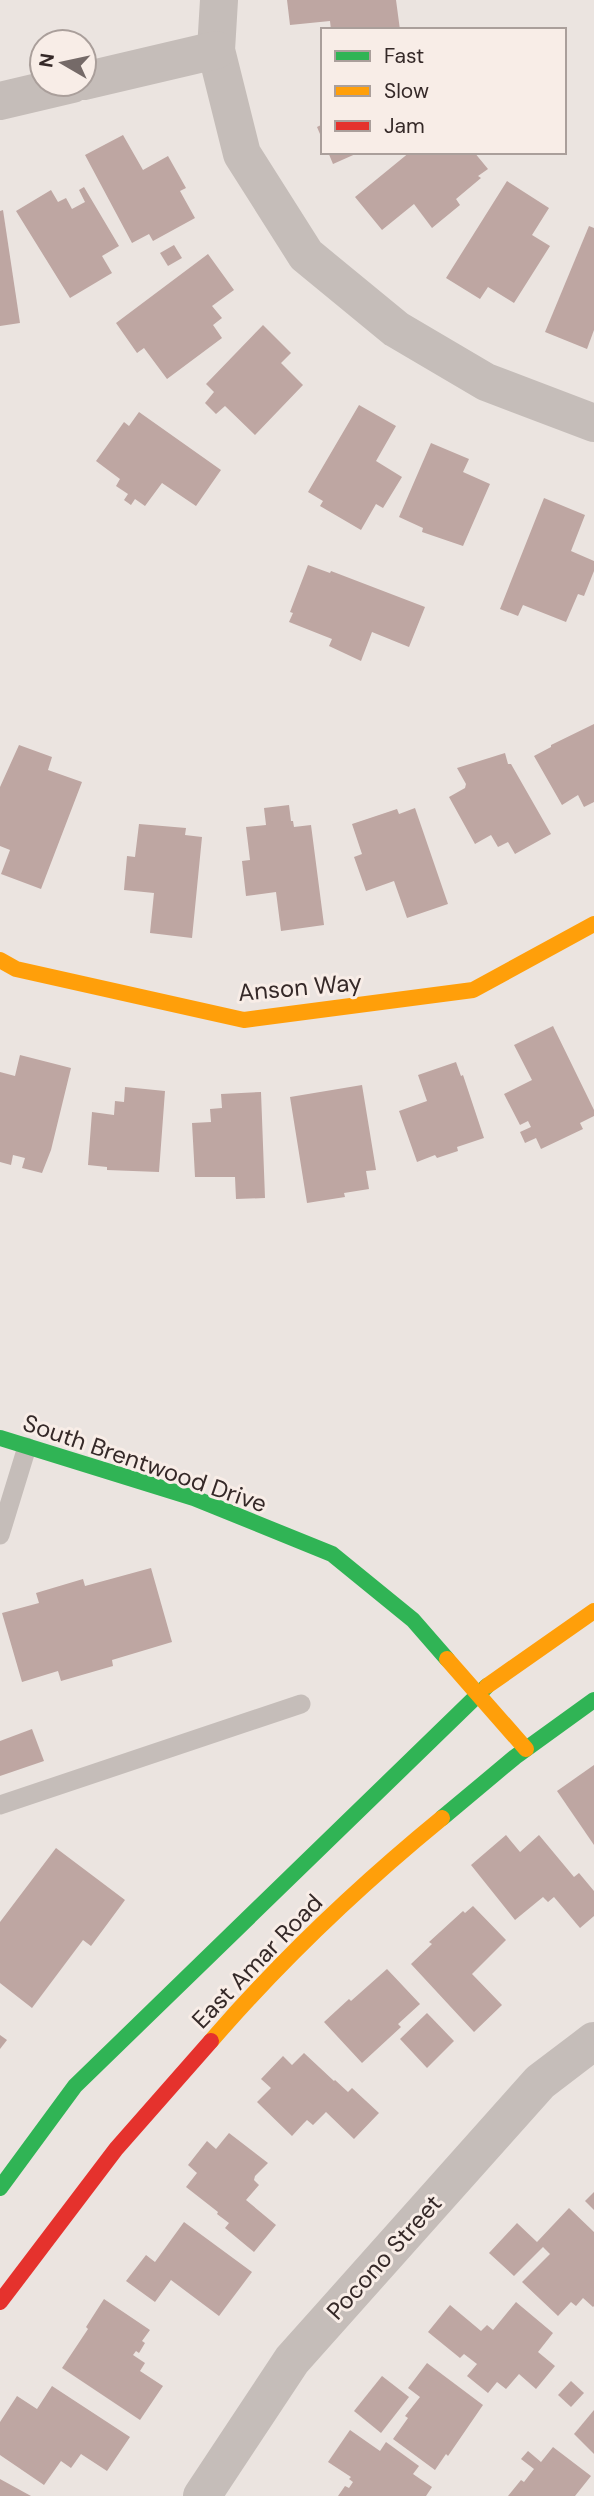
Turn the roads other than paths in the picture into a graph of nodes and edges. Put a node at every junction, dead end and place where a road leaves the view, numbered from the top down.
1 (219, 0) edge
2 (216, 50) junction
3 (98, 78) edge
4 (28, 94) edge
5 (0, 101) edge
6 (594, 423) edge
7 (594, 924) edge
8 (0, 960) edge
9 (0, 1438) edge
10 (27, 1447) junction
11 (0, 1535) edge
12 (594, 1611) edge
13 (478, 1692) junction
14 (594, 1700) edge
15 (300, 1704) dead end
16 (526, 1749) junction
17 (0, 1805) edge
18 (594, 2041) edge
19 (0, 2188) edge
20 (0, 2302) edge
21 (202, 2496) edge

1 - 2 street
2 - 3 street
2 - 6 street
4 - 5 street
7 - 8 main road, Anson Way
9 - 10 main road, South Brentwood Drive
10 - 11 lane
10 - 13 main road, South Brentwood Drive
12 - 13 main road, East Amar Road
13 - 16 main road, South Brentwood Drive
13 - 19 main road, East Amar Road
14 - 16 main road, East Amar Road
15 - 17 lane
16 - 20 main road, East Amar Road
18 - 21 street, Pocono Street

